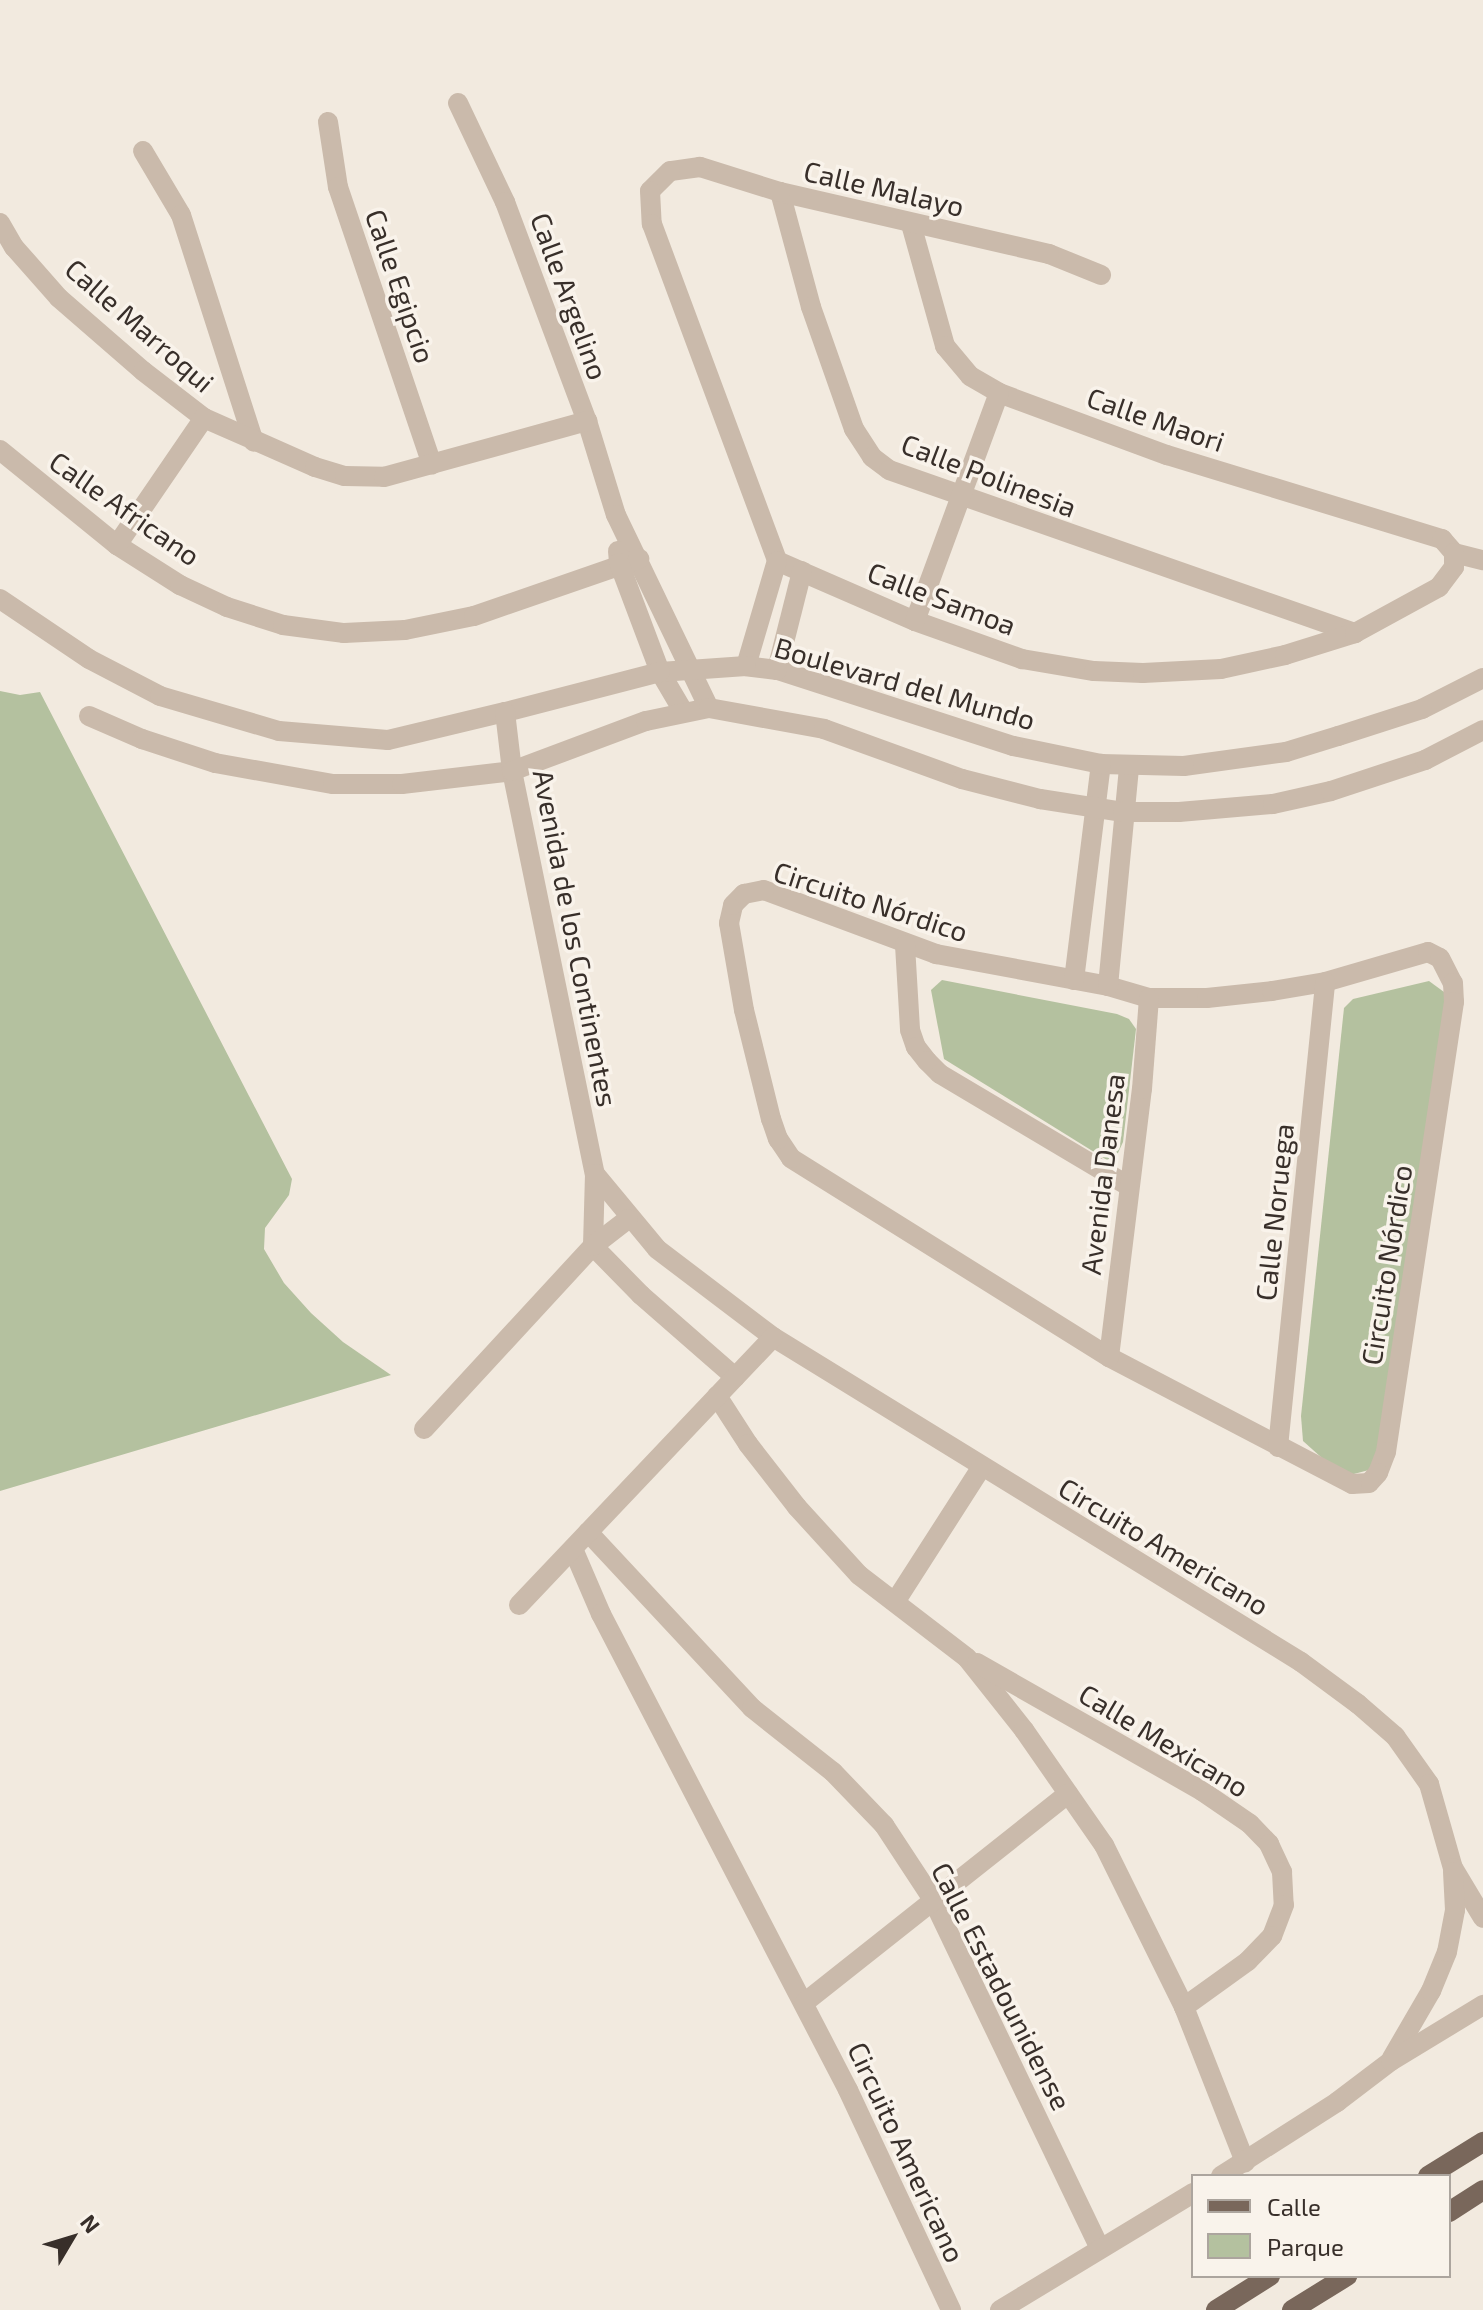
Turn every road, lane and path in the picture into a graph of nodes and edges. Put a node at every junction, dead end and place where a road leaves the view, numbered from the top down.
1 (458, 103) dead end
2 (328, 122) dead end
3 (143, 151) dead end
4 (780, 192) junction
5 (0, 223) edge
6 (911, 224) junction
7 (1101, 275) dead end
8 (999, 393) junction
9 (204, 418) junction
10 (587, 421) junction
11 (254, 442) junction
12 (0, 450) edge
13 (432, 464) junction
14 (960, 495) junction
15 (117, 545) junction
16 (1454, 553) junction
17 (1483, 560) edge
18 (629, 561) junction
19 (777, 561) junction
20 (802, 571) junction
21 (0, 599) edge
22 (915, 621) junction
23 (1355, 633) junction
24 (746, 666) junction
25 (687, 668) junction
26 (777, 670) junction
27 (660, 672) junction
28 (1483, 678) edge
29 (709, 708) junction
30 (683, 711) junction
31 (505, 712) junction
32 (89, 716) dead end
33 (1483, 730) edge
34 (1101, 764) junction
35 (1129, 767) junction
36 (512, 771) junction
37 (1097, 810) junction
38 (1123, 812) junction
39 (905, 945) junction
40 (1074, 980) junction
41 (1325, 982) junction
42 (1108, 986) junction
43 (1149, 998) junction
44 (595, 1174) junction
45 (1129, 1186) junction
46 (628, 1219) junction
47 (593, 1246) junction
48 (773, 1337) junction
49 (1109, 1357) junction
50 (735, 1377) junction
51 (717, 1396) junction
52 (424, 1429) dead end
53 (1278, 1447) junction
54 (981, 1468) junction
55 (588, 1532) junction
56 (573, 1549) junction
57 (895, 1602) junction
58 (519, 1605) dead end
59 (967, 1658) junction
60 (1068, 1794) junction
61 (1453, 1868) junction
62 (932, 1898) junction
63 (1483, 1918) edge
64 (804, 2003) junction
65 (1483, 2005) edge
66 (1184, 2007) junction
67 (1391, 2061) junction
68 (1483, 2142) edge
69 (1245, 2162) junction
70 (1224, 2174) edge
71 (1431, 2174) edge
72 (1483, 2190) edge
73 (1191, 2194) edge
74 (1451, 2211) edge
75 (1100, 2248) junction
76 (1267, 2278) edge
77 (1344, 2278) edge
78 (951, 2310) edge
79 (1000, 2310) edge
80 (1216, 2310) edge
81 (1292, 2310) edge

1 - 10 street, Calle Argelino
2 - 13 street, Calle Egipcio
3 - 11 street
4 - 6 street, Calle Malayo
4 - 14 street, Calle Polinesia
4 - 19 street, Calle Malayo
5 - 9 street, Calle Marroqui
6 - 7 street, Calle Malayo
6 - 8 street, Calle Maori
8 - 14 street
8 - 16 street, Calle Maori
9 - 11 street, Calle Marroqui
9 - 15 street
10 - 13 street, Calle Marroqui
10 - 18 street, Calle Argelino
11 - 13 street, Calle Marroqui
12 - 15 street, Calle Africano
14 - 22 street
14 - 23 street, Calle Polinesia
15 - 18 street, Calle Africano
16 - 17 street, Calle Maori
16 - 23 street, Calle Samoa
18 - 25 street, Calle Argelino
18 - 27 street, Calle Argelino
19 - 20 street, Calle Samoa
19 - 24 street
20 - 22 street, Calle Samoa
20 - 26 street
21 - 31 street, Boulevard del Mundo
22 - 23 street, Calle Samoa
24 - 25 street, Boulevard del Mundo
24 - 26 street, Boulevard del Mundo
25 - 27 street, Boulevard del Mundo
25 - 29 street, Calle Argelino
26 - 34 street, Boulevard del Mundo
27 - 30 street, Calle Argelino
27 - 31 street, Boulevard del Mundo
28 - 35 street, Boulevard del Mundo
29 - 30 street
29 - 37 street
30 - 36 street
31 - 36 street, Avenida de los Continentes
32 - 36 street
33 - 38 street
34 - 35 street, Boulevard del Mundo
34 - 37 street
35 - 38 street
36 - 44 street, Avenida de los Continentes
37 - 38 street
37 - 40 street
38 - 42 street
39 - 40 street, Circuito Nórdico
39 - 45 street
39 - 49 street, Circuito Nórdico
40 - 42 street, Circuito Nórdico
41 - 43 street, Circuito Nórdico
41 - 53 street, Calle Noruega
41 - 53 street, Circuito Nórdico
42 - 43 street, Circuito Nórdico
43 - 45 street, Avenida Danesa
44 - 46 street, Avenida de los Continentes
44 - 47 street, Avenida de los Continentes
45 - 49 street, Avenida Danesa
46 - 47 street
46 - 48 street, Circuito Americano
47 - 50 street
47 - 52 street
48 - 50 street
48 - 54 street, Circuito Americano
49 - 53 street, Circuito Nórdico
50 - 51 street
51 - 55 street
51 - 57 street, Calle Mexicano
54 - 57 street
54 - 61 street, Circuito Americano
55 - 56 street
55 - 62 street, Calle Estadounidense
56 - 58 street
56 - 64 street, Circuito Americano
57 - 59 street, Calle Mexicano
59 - 60 street, Calle Mexicano
59 - 66 street, Calle Mexicano
60 - 62 street
60 - 66 street, Calle Mexicano
61 - 63 street, Circuito Americano
61 - 67 street, Circuito Americano
62 - 64 street
62 - 75 street, Calle Estadounidense
64 - 78 street, Circuito Americano
65 - 67 street, Circuito Americano
66 - 69 street, Calle Mexicano
67 - 69 street, Circuito Americano
68 - 71 main road
69 - 70 street, Circuito Americano
72 - 74 main road
73 - 75 street
75 - 79 street
76 - 80 main road
77 - 81 main road

